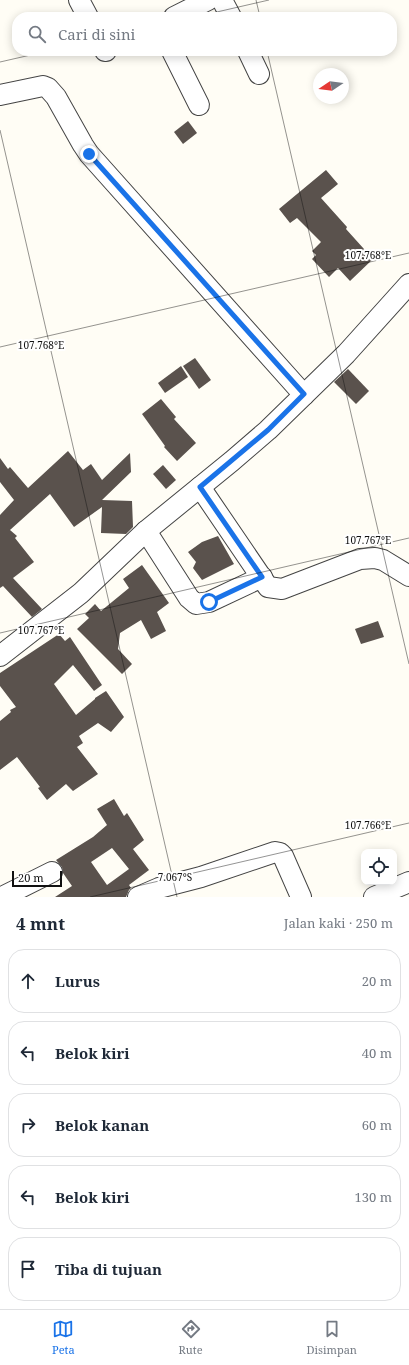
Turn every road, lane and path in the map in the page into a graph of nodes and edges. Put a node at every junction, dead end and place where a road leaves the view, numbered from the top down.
1 (79, 0) edge
2 (208, 0) edge
3 (222, 0) edge
4 (85, 12) edge
5 (184, 12) edge
6 (228, 12) edge
7 (174, 56) edge
8 (250, 56) edge
9 (259, 74) dead end
10 (0, 95) edge
11 (199, 105) dead end
12 (409, 284) edge
13 (304, 394) junction
14 (200, 487) junction
15 (146, 531) junction
16 (409, 576) edge
17 (262, 577) junction
18 (0, 656) edge
19 (52, 872) dead end
20 (409, 882) edge
21 (2, 897) edge
22 (138, 897) edge
23 (301, 897) edge
24 (374, 897) edge

1 - 4 street
2 - 5 street
3 - 6 street
7 - 11 street
8 - 9 street
10 - 13 street
12 - 13 street
13 - 14 street
14 - 15 street
14 - 17 street
15 - 17 street
15 - 18 street
16 - 17 street
19 - 21 street
20 - 24 street
22 - 23 street

